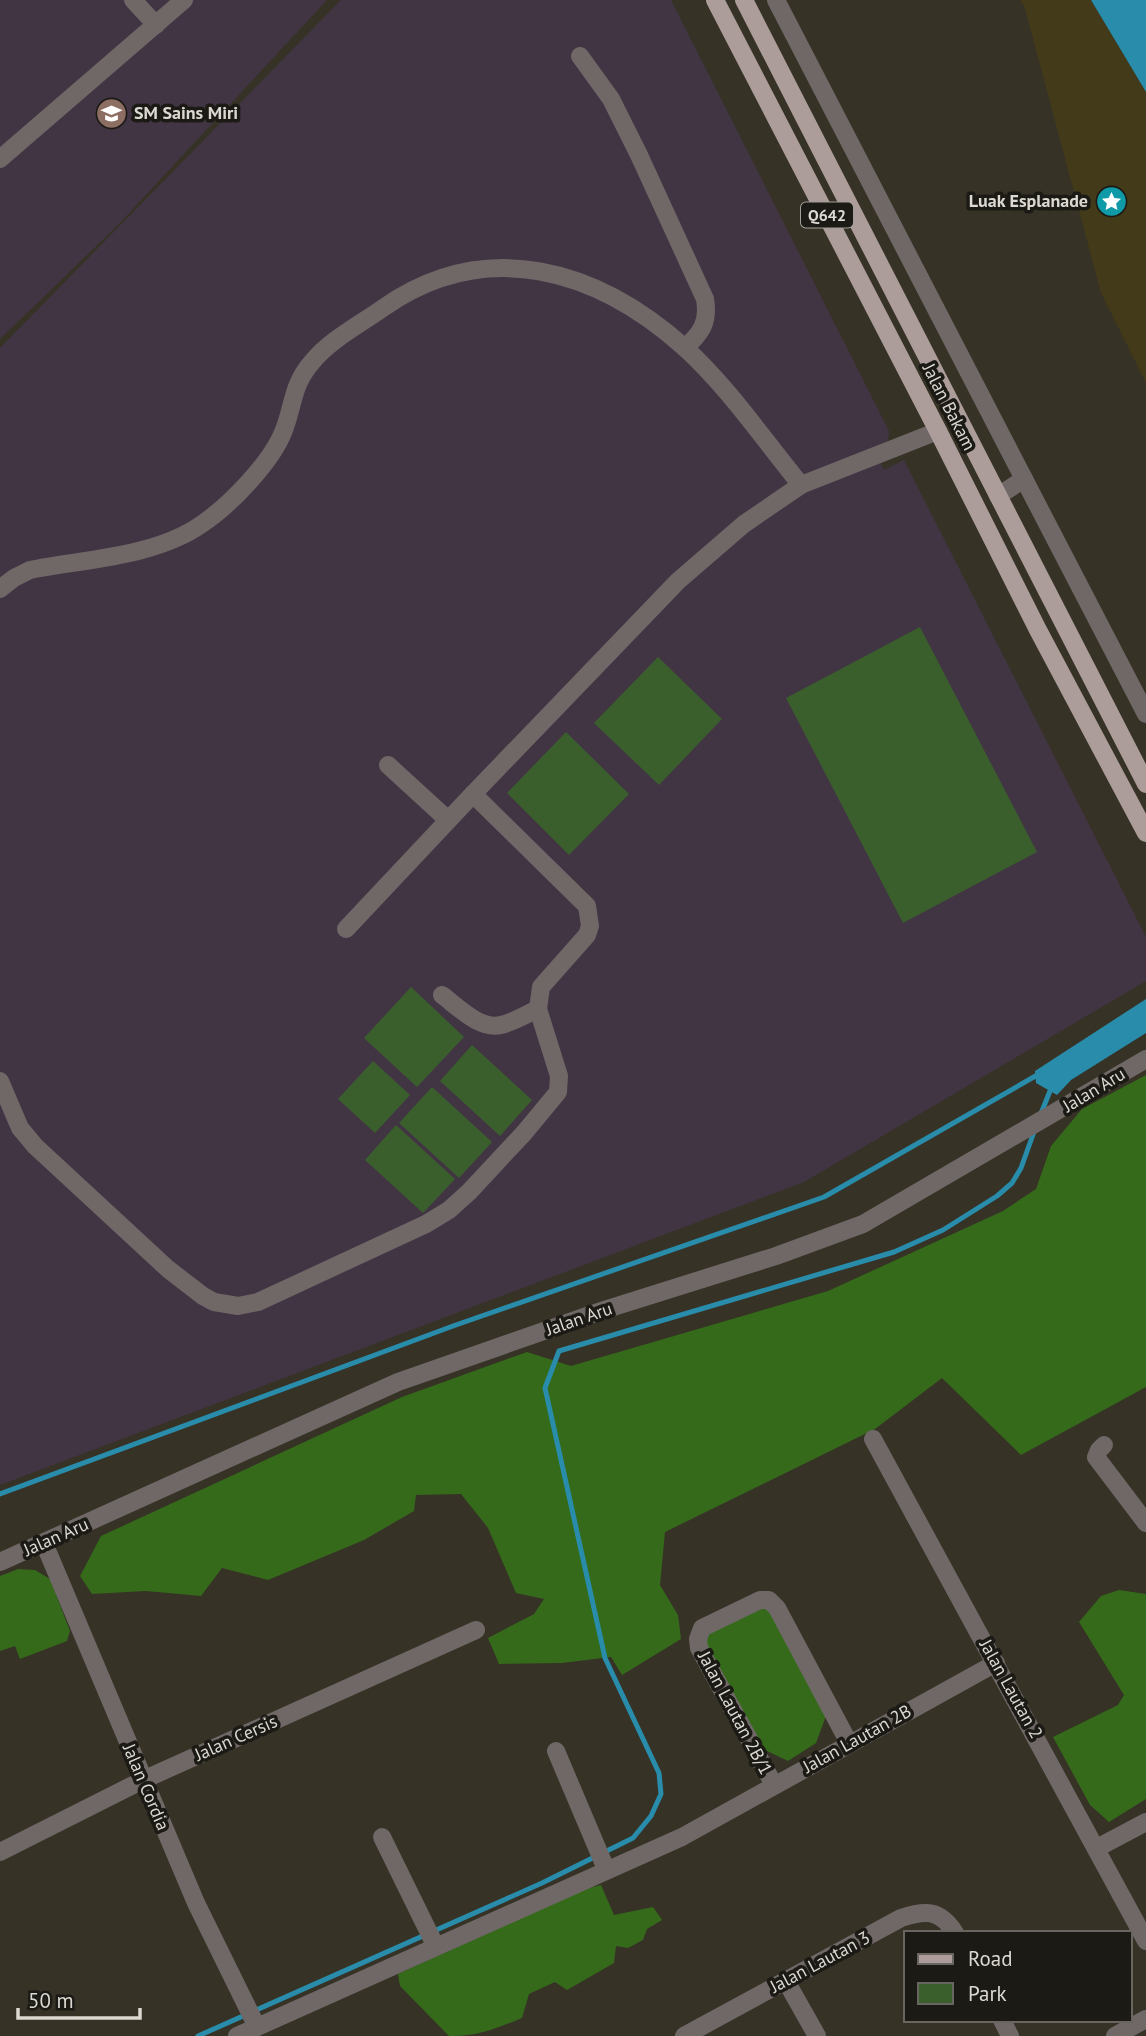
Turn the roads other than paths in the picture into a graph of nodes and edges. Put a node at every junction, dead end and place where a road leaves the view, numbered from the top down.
1 (133, 0) edge
2 (184, 0) edge
3 (715, 0) edge
4 (744, 0) edge
5 (776, 0) edge
6 (156, 25) junction
7 (580, 56) dead end
8 (0, 159) edge
9 (685, 348) junction
10 (968, 374) junction
11 (944, 387) junction
12 (938, 431) junction
13 (983, 465) junction
14 (1024, 479) junction
15 (801, 485) junction
16 (998, 496) junction
17 (0, 589) edge
18 (1146, 714) edge
19 (388, 765) dead end
20 (1146, 784) edge
21 (473, 794) junction
22 (448, 820) junction
23 (1146, 833) edge
24 (346, 929) dead end
25 (442, 995) dead end
26 (538, 1009) junction
27 (1146, 1059) edge
28 (0, 1081) edge
29 (873, 1438) dead end
30 (1104, 1445) dead end
31 (1146, 1523) edge
32 (44, 1543) junction
33 (0, 1562) edge
34 (475, 1630) dead end
35 (996, 1663) junction
36 (849, 1743) junction
37 (556, 1751) dead end
38 (143, 1780) junction
39 (774, 1784) junction
40 (1146, 1822) edge
41 (382, 1837) dead end
42 (1097, 1848) junction
43 (0, 1852) edge
44 (602, 1859) junction
45 (953, 1931) edge
46 (1146, 1941) edge
47 (434, 1942) junction
48 (786, 1981) junction
49 (256, 2025) junction
50 (1144, 2025) edge
51 (237, 2036) edge
52 (684, 2036) edge
53 (817, 2036) edge
54 (1115, 2036) edge

1 - 6 street
2 - 6 street
3 - 12 main road, Jalan Bakam / Q642
4 - 11 main road, Jalan Bakam / Q642
5 - 10 street
6 - 8 street
7 - 9 street
9 - 15 street
9 - 17 street
10 - 11 street
10 - 14 street
11 - 13 main road, Jalan Bakam / Q642
12 - 13 main road
12 - 15 street
12 - 23 main road, Jalan Bakam / Q642
13 - 16 main road, Jalan Bakam / Q642
14 - 16 street
14 - 18 street
15 - 21 street
16 - 20 main road, Jalan Bakam / Q642
19 - 22 street
21 - 22 street
21 - 26 street
22 - 24 street
25 - 26 street
26 - 28 street
27 - 32 street, Jalan Aru
29 - 35 street, Jalan Lautan 2
30 - 31 street
32 - 33 street, Jalan Aru
32 - 38 street, Jalan Cordia
34 - 38 street, Jalan Cersis
35 - 36 street, Jalan Lautan 2B
35 - 42 street, Jalan Lautan 2
36 - 39 street, Jalan Lautan 2B
36 - 39 street, Jalan Lautan 2B/1
37 - 44 street
38 - 43 street, Jalan Cersis
38 - 49 street, Jalan Cordia
39 - 44 street, Jalan Lautan 2B
40 - 42 street
41 - 47 street
42 - 46 street, Jalan Lautan 2
44 - 47 street
45 - 48 street, Jalan Lautan 3
47 - 49 street
48 - 52 street, Jalan Lautan 3
48 - 53 street
49 - 51 street
50 - 54 street

